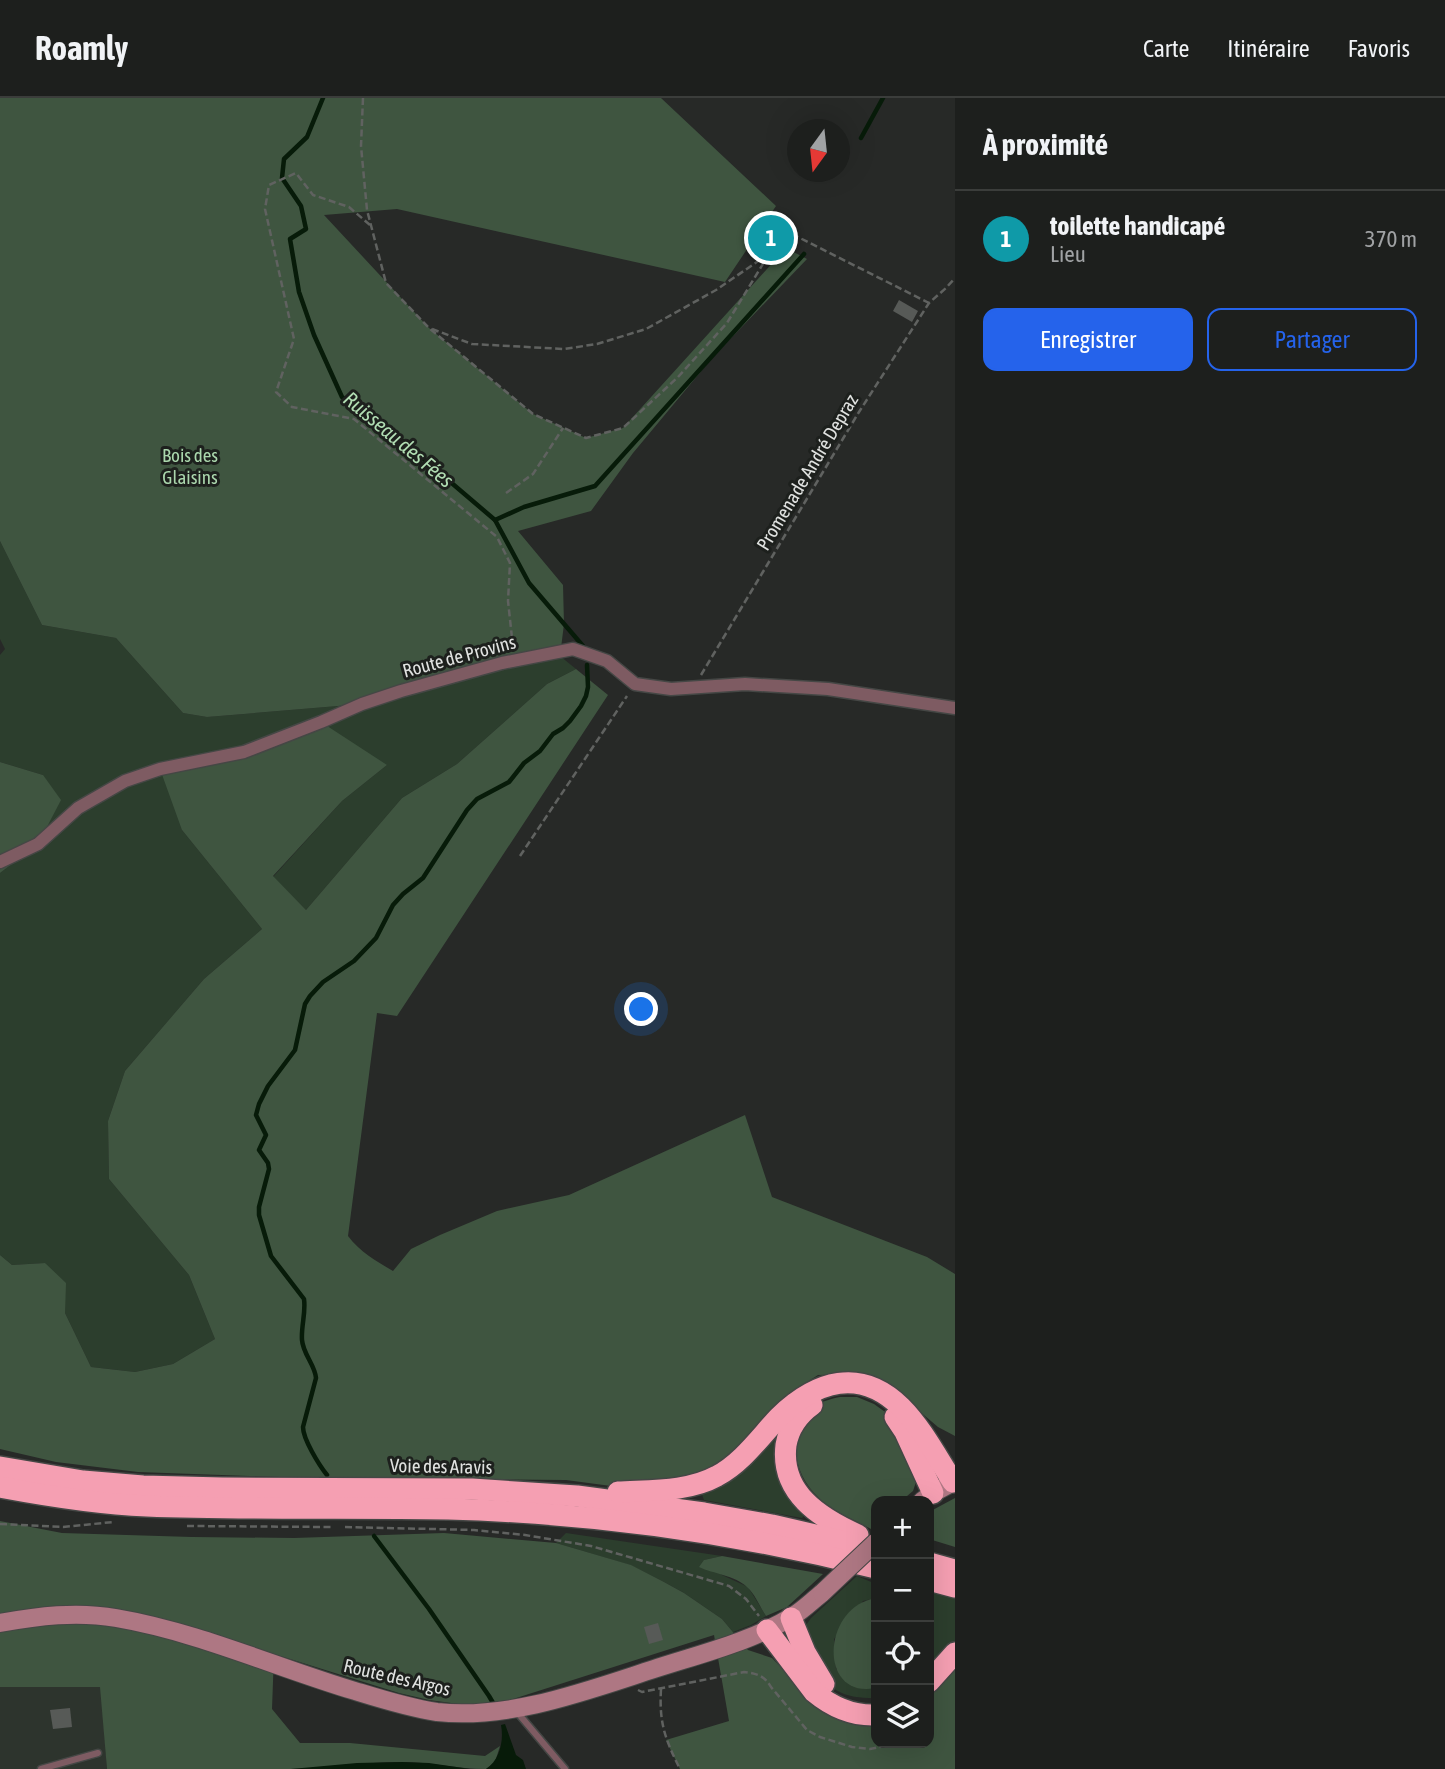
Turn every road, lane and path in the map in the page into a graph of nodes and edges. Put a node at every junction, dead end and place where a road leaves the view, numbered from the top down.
1 (363, 98) edge
2 (372, 226) junction
3 (769, 254) junction
4 (955, 278) edge
5 (929, 303) junction
6 (429, 328) junction
7 (563, 428) junction
8 (506, 493) dead end
9 (515, 660) junction
10 (635, 684) junction
11 (693, 688) junction
12 (955, 708) edge
13 (520, 856) dead end
14 (0, 862) edge
15 (0, 1467) edge
16 (954, 1481) edge
17 (0, 1487) edge
18 (577, 1496) junction
19 (927, 1496) edge
20 (929, 1496) edge
21 (116, 1522) dead end
22 (0, 1524) edge
23 (184, 1526) dead end
24 (871, 1540) edge
25 (871, 1547) edge
26 (790, 1548) junction
27 (871, 1548) edge
28 (934, 1564) edge
29 (871, 1567) edge
30 (955, 1570) edge
31 (871, 1580) edge
32 (934, 1581) edge
33 (955, 1587) edge
34 (790, 1618) junction
35 (0, 1623) edge
36 (767, 1630) junction
37 (955, 1653) edge
38 (934, 1676) edge
39 (625, 1678) junction
40 (660, 1689) junction
41 (871, 1704) edge
42 (515, 1710) junction
43 (871, 1715) edge
44 (875, 1748) edge
45 (98, 1753) dead end
46 (41, 1769) edge
47 (565, 1769) edge
48 (680, 1769) edge

1 - 2 path
2 - 6 path
2 - 9 path
3 - 5 path
3 - 6 path
3 - 7 path
4 - 5 path, Promenade André Depraz
5 - 11 path, Promenade André Depraz
6 - 7 path
7 - 8 path
9 - 10 street, Route de Provins
9 - 14 street, Route de Provins
10 - 11 street
10 - 13 path
11 - 12 street
15 - 18 highway, Voie des Aravis
16 - 18 highway
16 - 20 street
17 - 26 highway
18 - 27 highway, Voie des Aravis
19 - 24 highway
21 - 22 path
23 - 36 path
25 - 34 street, Route des Argos, bridge
26 - 29 highway
26 - 31 highway
28 - 30 highway
32 - 33 highway
34 - 36 street, Route des Argos
34 - 41 highway
35 - 42 street, Route des Argos
36 - 39 street, Route des Argos
36 - 43 highway
37 - 38 highway
39 - 40 path
39 - 42 street, Route des Argos
40 - 44 path
40 - 48 path
42 - 47 lane
45 - 46 lane

